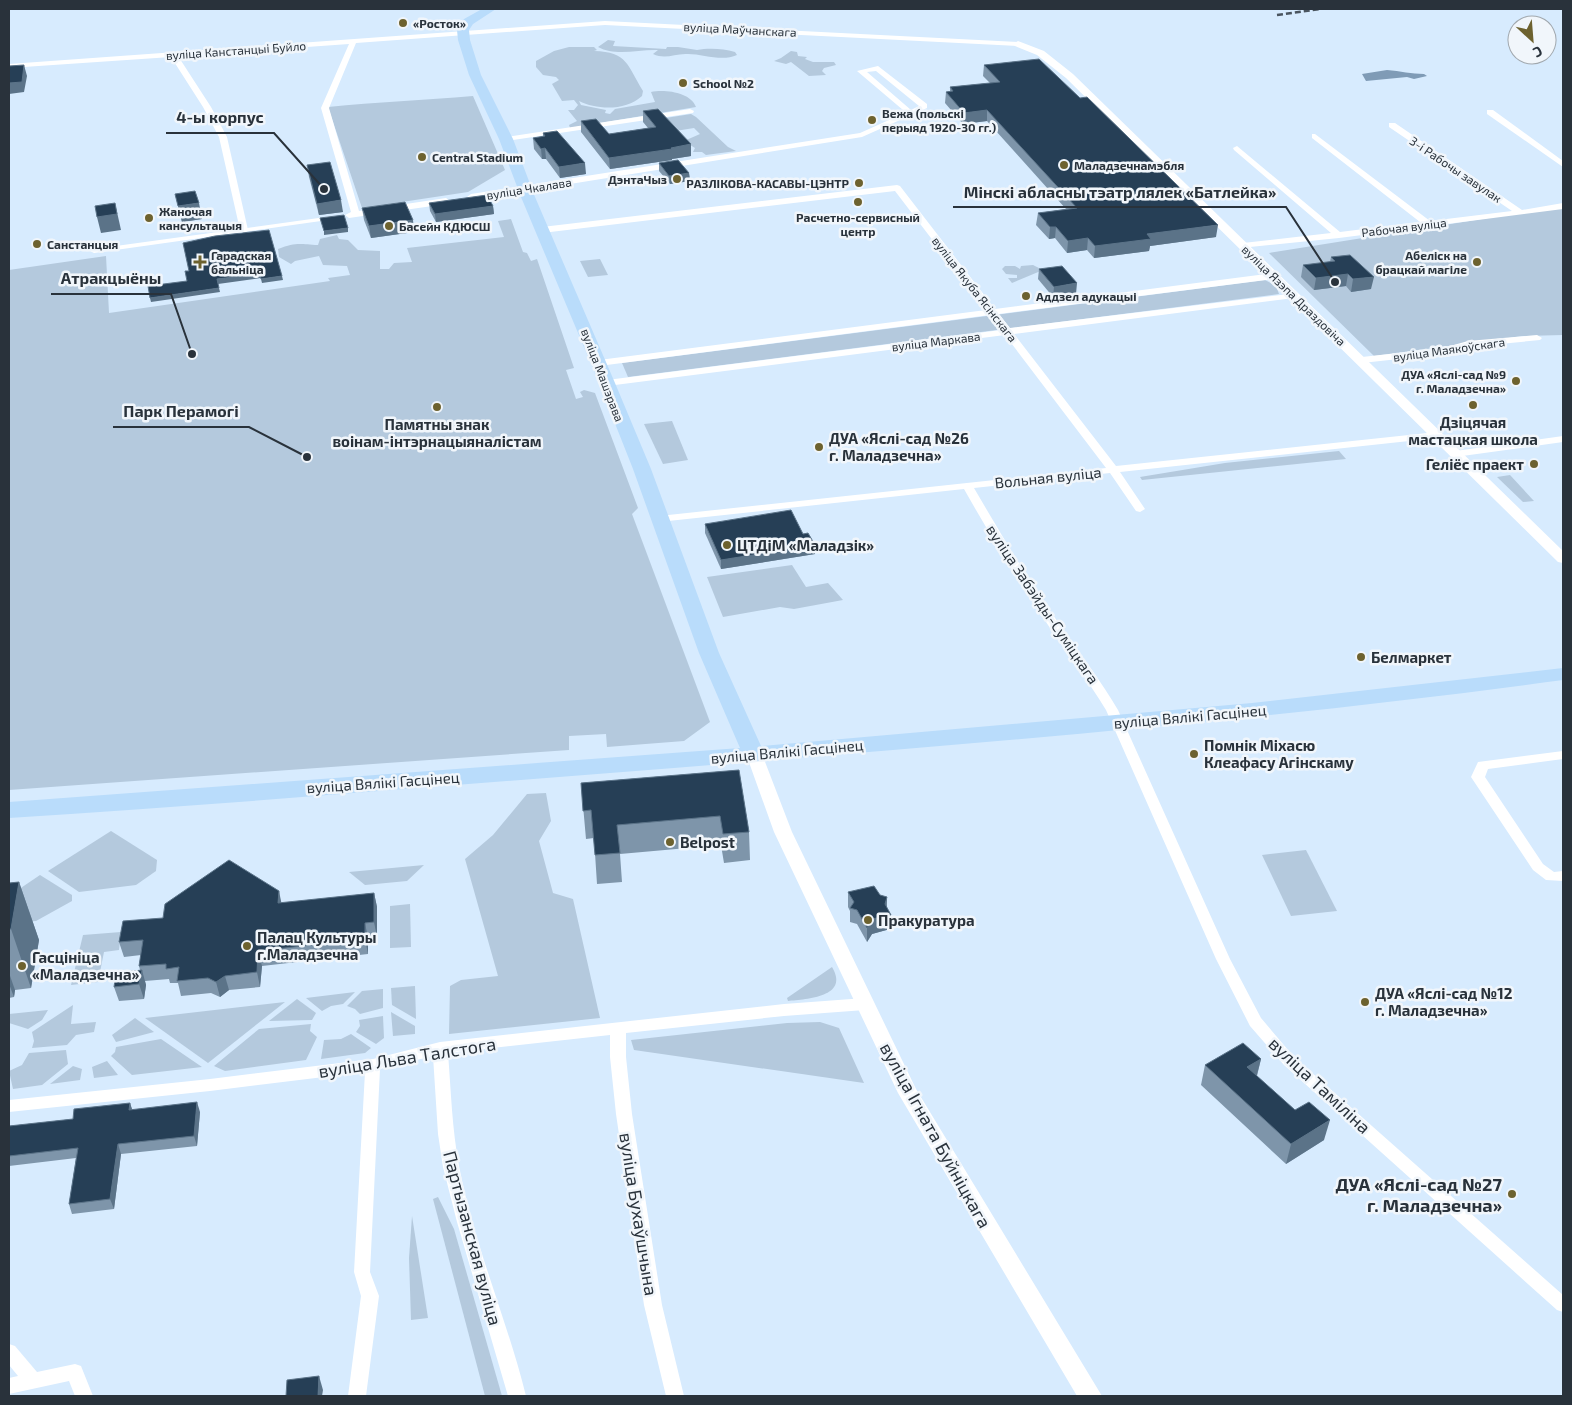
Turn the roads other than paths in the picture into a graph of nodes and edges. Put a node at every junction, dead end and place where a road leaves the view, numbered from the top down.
1 (490, 9) edge
2 (463, 34) junction
3 (353, 42) junction
4 (1018, 44) joint
5 (172, 54) junction
6 (9, 66) edge
7 (690, 111) dead end
8 (1490, 112) dead end
9 (900, 118) junction
10 (1392, 125) dead end
11 (1316, 136) dead end
12 (506, 139) junction
13 (1237, 148) dead end
14 (1563, 165) edge
15 (525, 189) junction
16 (1563, 206) edge
17 (1520, 213) junction
18 (352, 215) junction
19 (1428, 224) junction
20 (244, 230) junction
21 (542, 230) junction
22 (1339, 235) junction
23 (1244, 246) junction
24 (94, 252) dead end
25 (1274, 276) junction
26 (1294, 295) junction
27 (993, 312) junction
28 (1009, 332) junction
29 (1536, 338) dead end
30 (1362, 360) junction
31 (599, 363) junction
32 (607, 382) junction
33 (1437, 435) junction
34 (1563, 439) edge
35 (1455, 454) junction
36 (1113, 470) junction
37 (967, 486) junction
38 (1140, 509) dead end
39 (659, 519) junction
40 (1563, 559) edge
41 (1563, 674) edge
42 (1118, 723) junction
43 (754, 754) junction
44 (1563, 756) edge
45 (9, 810) edge
46 (1563, 876) edge
47 (865, 1004) junction
48 (618, 1030) junction
49 (440, 1048) junction
50 (373, 1064) junction
51 (9, 1106) edge
52 (1563, 1305) edge
53 (9, 1352) edge
54 (32, 1380) junction
55 (9, 1386) edge
56 (84, 1396) edge
57 (357, 1396) edge
58 (517, 1396) edge
59 (675, 1396) edge
60 (1090, 1396) edge

1 - 2 main road
2 - 3 street, вуліца Канстанцыі Буйло
2 - 4 street, вуліца Маўчанскага
2 - 12 main road, вуліца Машэрава
3 - 5 street, вуліца Канстанцыі Буйло
3 - 18 street
4 - 23 street, вуліца Язэпа Драздовіча
5 - 6 street, вуліца Канстанцыі Буйло
5 - 20 street
7 - 12 street
8 - 14 street
9 - 9 street, вуліца Чкалава
9 - 15 street, вуліца Чкалава
10 - 17 street, 3-і Рабочы завулак
11 - 19 street
12 - 15 main road, вуліца Машэрава
13 - 22 street
15 - 18 street, вуліца Чкалава
15 - 21 main road, вуліца Машэрава
16 - 17 street, Рабочая вуліца
17 - 19 street, Рабочая вуліца
18 - 20 street, вуліца Чкалава
19 - 22 street, Рабочая вуліца
20 - 24 street, вуліца Чкалава
21 - 27 street, вуліца Якуба Ясінскага
21 - 31 main road, вуліца Машэрава
22 - 23 street, Рабочая вуліца
23 - 25 street, вуліца Язэпа Драздовіча
25 - 26 street, вуліца Язэпа Драздовіча
25 - 27 street, вуліца Маркава
26 - 28 street, вуліца Маркава
26 - 30 street, вуліца Язэпа Драздовіча
27 - 28 street, вуліца Якуба Ясінскага
27 - 31 street, вуліца Маркава
28 - 32 street, вуліца Маркава
28 - 36 street, вуліца Якуба Ясінскага
29 - 30 street, вуліца Маякоўскага
30 - 33 street, вуліца Язэпа Драздовіча
31 - 32 main road, вуліца Машэрава
32 - 39 main road, вуліца Машэрава
33 - 35 street, вуліца Язэпа Драздовіча
33 - 36 street, Вольная вуліца
34 - 35 street
35 - 40 street, вуліца Язэпа Драздовіча
36 - 37 street, Вольная вуліца
36 - 38 street, вуліца Якуба Ясінскага
37 - 39 street, Вольная вуліца
37 - 42 street, вуліца Забэйды-Суміцкага
39 - 43 main road, вуліца Машэрава
41 - 42 main road, вуліца Вялікі Гасцінец
42 - 43 main road, вуліца Вялікі Гасцінец
42 - 52 street, вуліца Таміліна
43 - 45 main road, вуліца Вялікі Гасцінец
43 - 47 street, вуліца Ігната Буйніцкага
44 - 46 street
47 - 48 street, вуліца Льва Талстога
47 - 60 street, вуліца Ігната Буйніцкага
48 - 49 street, вуліца Льва Талстога
48 - 59 street, вуліца Бухаўшчына
49 - 50 street, вуліца Льва Талстога
49 - 58 street, Партызанская вуліца
50 - 51 street, вуліца Льва Талстога
50 - 57 street
53 - 54 street
54 - 55 street
54 - 56 street

